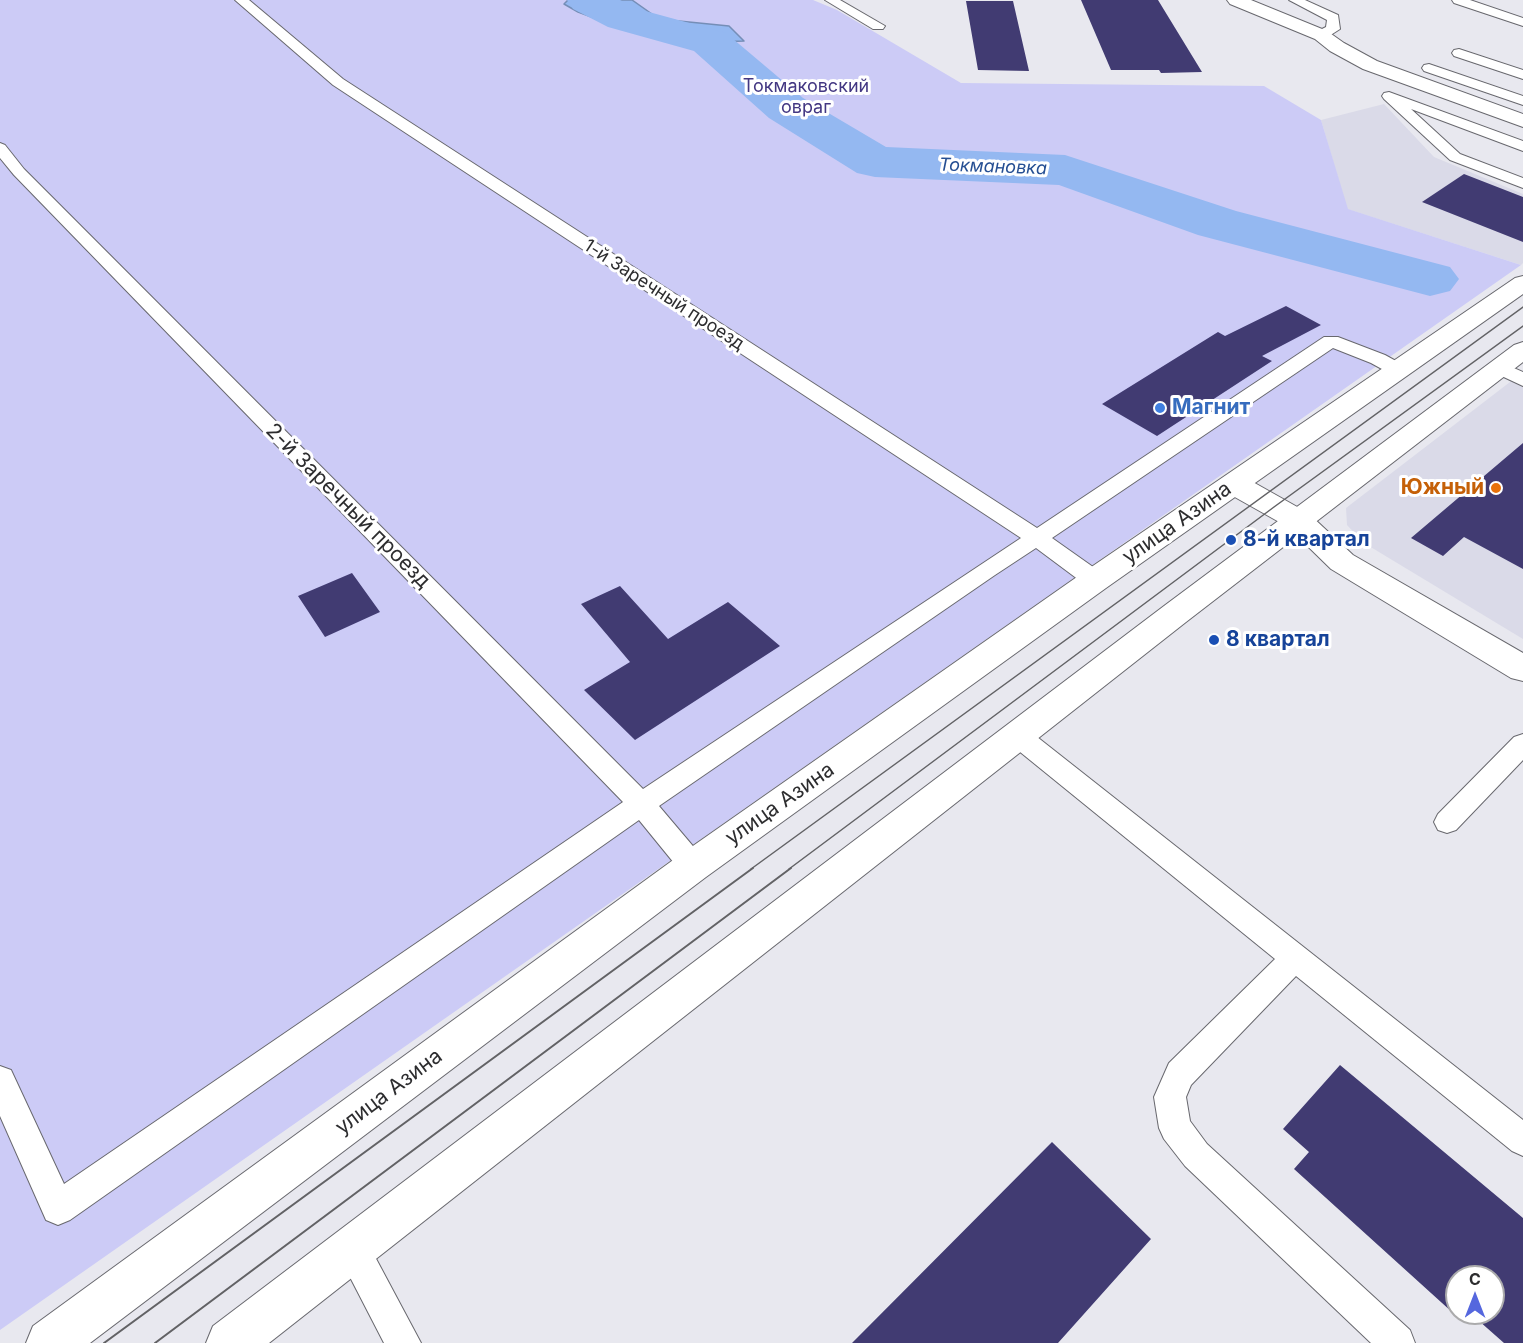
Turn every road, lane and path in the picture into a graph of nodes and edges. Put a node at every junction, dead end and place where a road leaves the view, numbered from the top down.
1 (241, 0) edge
2 (831, 0) edge
3 (1236, 0) edge
4 (1295, 0) edge
5 (1458, 0) edge
6 (1523, 22) edge
7 (878, 27) dead end
8 (1321, 34) junction
9 (1459, 53) dead end
10 (1429, 68) dead end
11 (1523, 75) edge
12 (1523, 101) edge
13 (1523, 121) edge
14 (1523, 146) edge
15 (0, 148) edge
16 (1523, 183) edge
17 (1523, 283) edge
18 (1515, 366) edge
19 (1398, 370) junction
20 (1234, 484) junction
21 (1298, 520) junction
22 (1037, 538) junction
23 (1095, 580) junction
24 (1523, 669) edge
25 (1018, 736) junction
26 (1523, 744) edge
27 (640, 804) junction
28 (1447, 822) dead end
29 (693, 866) junction
30 (1295, 958) junction
31 (0, 1081) edge
32 (1523, 1140) edge
33 (353, 1251) junction
34 (50, 1343) edge
35 (230, 1343) edge
36 (403, 1343) edge
37 (1397, 1343) edge

1 - 22 lane, 1-й Заречный проезд
2 - 7 lane
3 - 8 main road
4 - 8 lane
5 - 6 lane
8 - 13 main road
9 - 11 lane
10 - 12 lane
14 - 16 lane
15 - 27 lane, 2-й Заречный проезд
17 - 19 main road, улица Азина
18 - 21 main road
19 - 20 main road, улица Азина
19 - 22 lane
20 - 21 main road
20 - 23 main road, улица Азина
21 - 24 main road
21 - 25 main road
22 - 23 lane, 1-й Заречный проезд
22 - 27 lane
23 - 29 main road, улица Азина
25 - 30 lane
25 - 33 main road
26 - 28 lane
27 - 29 lane, 2-й Заречный проезд
27 - 31 lane
29 - 34 main road, улица Азина
30 - 32 lane
30 - 37 lane
33 - 35 main road
33 - 36 lane

